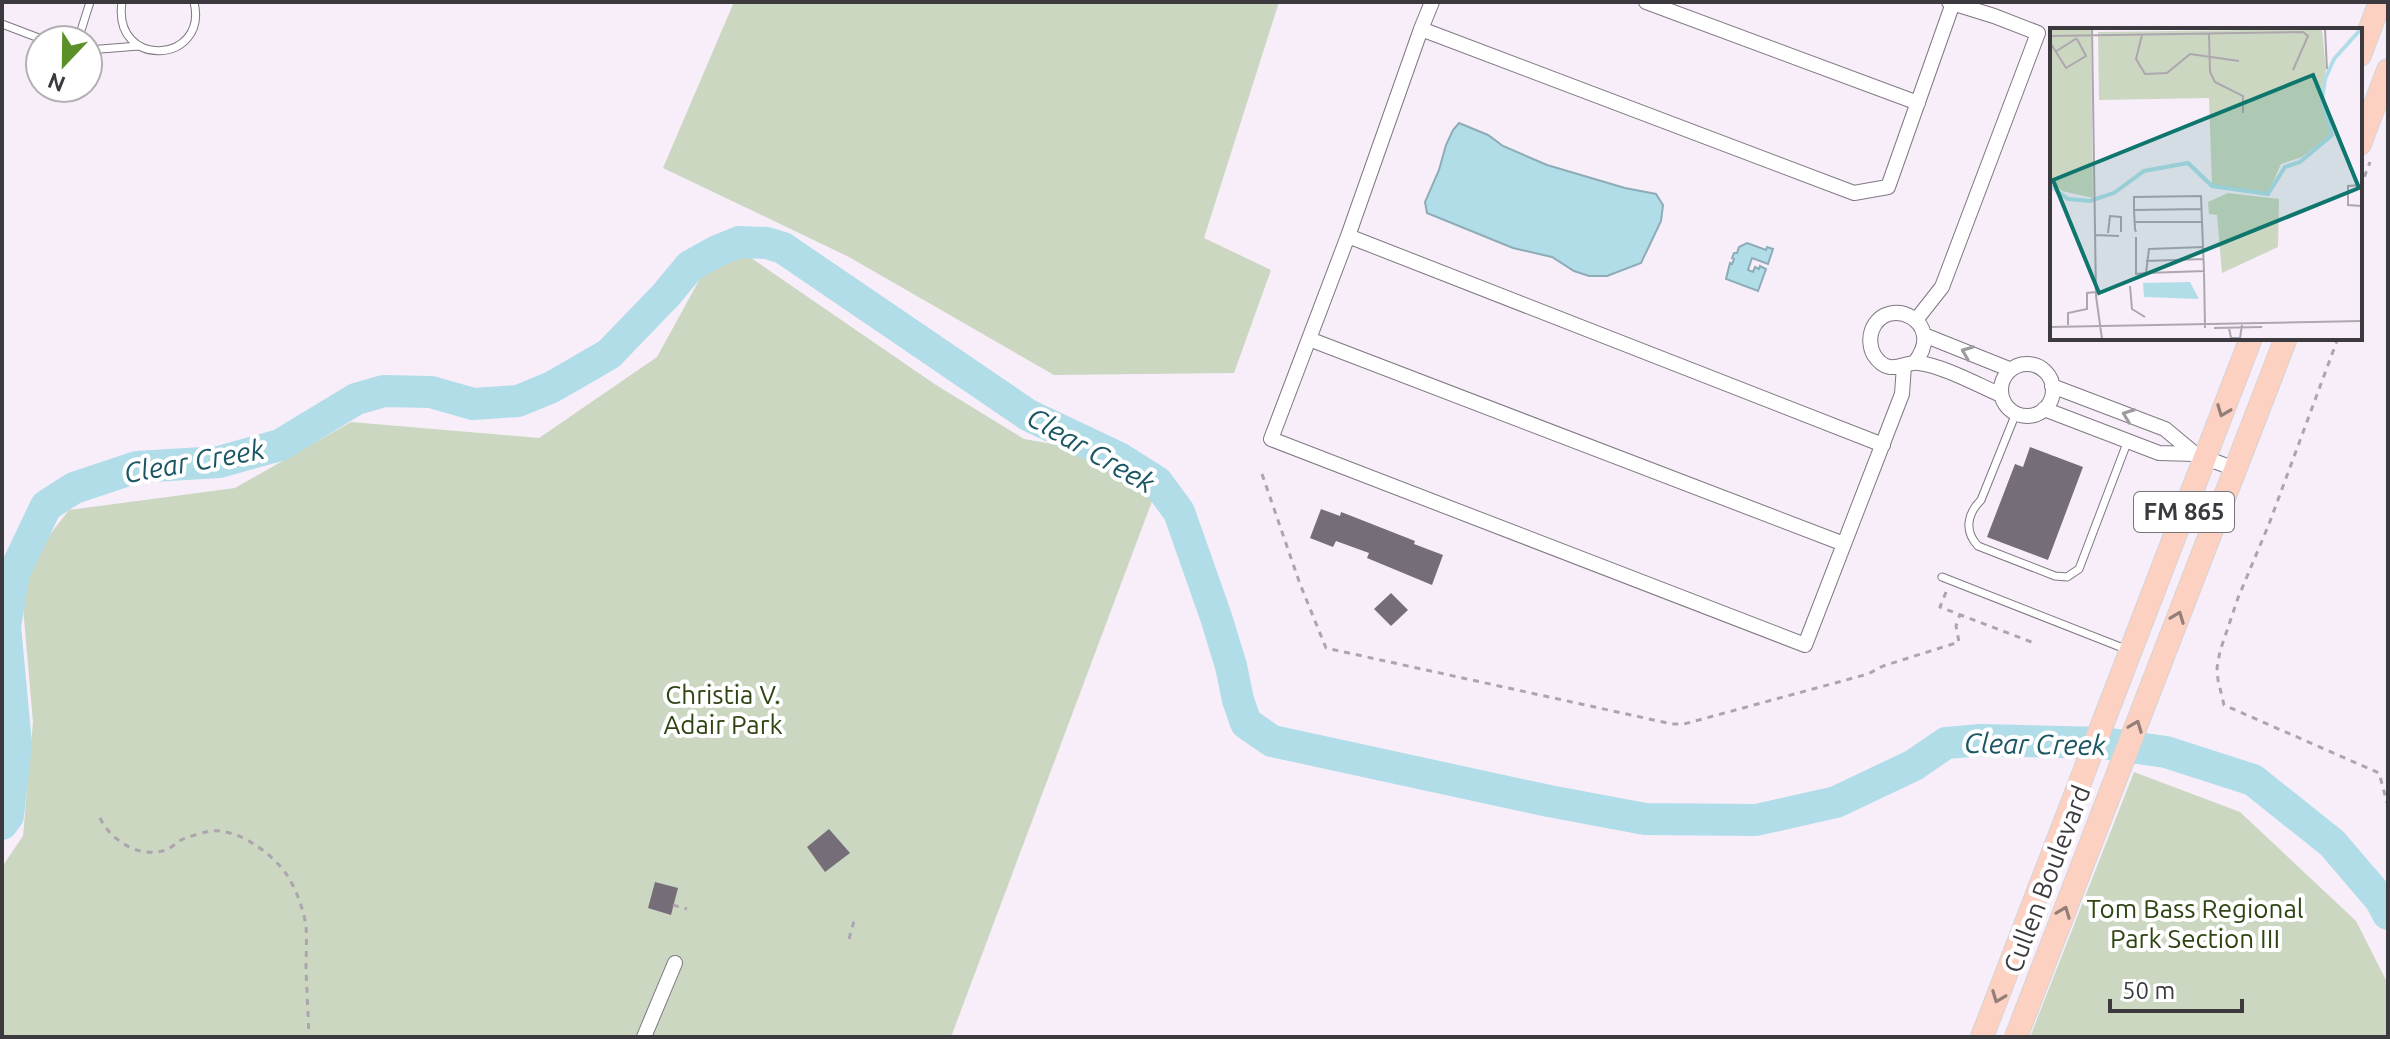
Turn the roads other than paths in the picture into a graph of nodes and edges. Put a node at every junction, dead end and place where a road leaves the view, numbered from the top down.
1 (90, 2) edge
2 (122, 2) edge
3 (194, 2) edge
4 (1432, 2) edge
5 (1646, 2) edge
6 (2380, 2) edge
7 (1951, 3) edge
8 (2, 24) edge
9 (83, 24) edge
10 (1421, 29) junction
11 (24, 32) edge
12 (139, 46) junction
13 (104, 49) edge
14 (2362, 50) edge
15 (2388, 70) edge
16 (1918, 103) junction
17 (2362, 139) edge
18 (1348, 236) junction
19 (1916, 320) junction
20 (1924, 335) junction
21 (1309, 339) junction
22 (2250, 340) edge
23 (2285, 340) edge
24 (1910, 364) junction
25 (2009, 369) junction
26 (2052, 386) junction
27 (2001, 395) junction
28 (2044, 409) junction
29 (2016, 413) junction
30 (2127, 443) junction
31 (1883, 445) junction
32 (2200, 456) junction
33 (2235, 469) junction
34 (1844, 544) junction
35 (1942, 577) dead end
36 (2130, 651) junction
37 (675, 963) dead end
38 (644, 1037) edge
39 (1982, 1037) edge
40 (2016, 1037) edge

1 - 9 lane
2 - 12 lane
3 - 12 lane
4 - 10 street
5 - 16 street
6 - 14 main road
7 - 16 street
7 - 19 street
8 - 11 lane
10 - 16 street
10 - 18 street
12 - 13 lane
15 - 17 main road
18 - 21 street
18 - 31 street
19 - 20 street
19 - 24 street
20 - 24 street
25 -> 20 street
21 - 34 street
21 - 34 street
22 -> 32 main road, Cullen Boulevard / FM 865
23 - 33 main road, Cullen Boulevard / FM 865
24 - 27 street
24 - 31 street
25 - 26 street
25 - 27 street
26 - 28 street
32 -> 26 street
27 - 29 street
28 - 29 street
28 - 30 street
29 - 30 lane
30 - 32 street
31 - 34 street
32 - 33 street
32 - 36 main road, Cullen Boulevard / FM 865
40 -> 33 main road, Cullen Boulevard / FM 865
35 - 36 lane
36 -> 39 main road, Cullen Boulevard / FM 865
37 - 38 street

